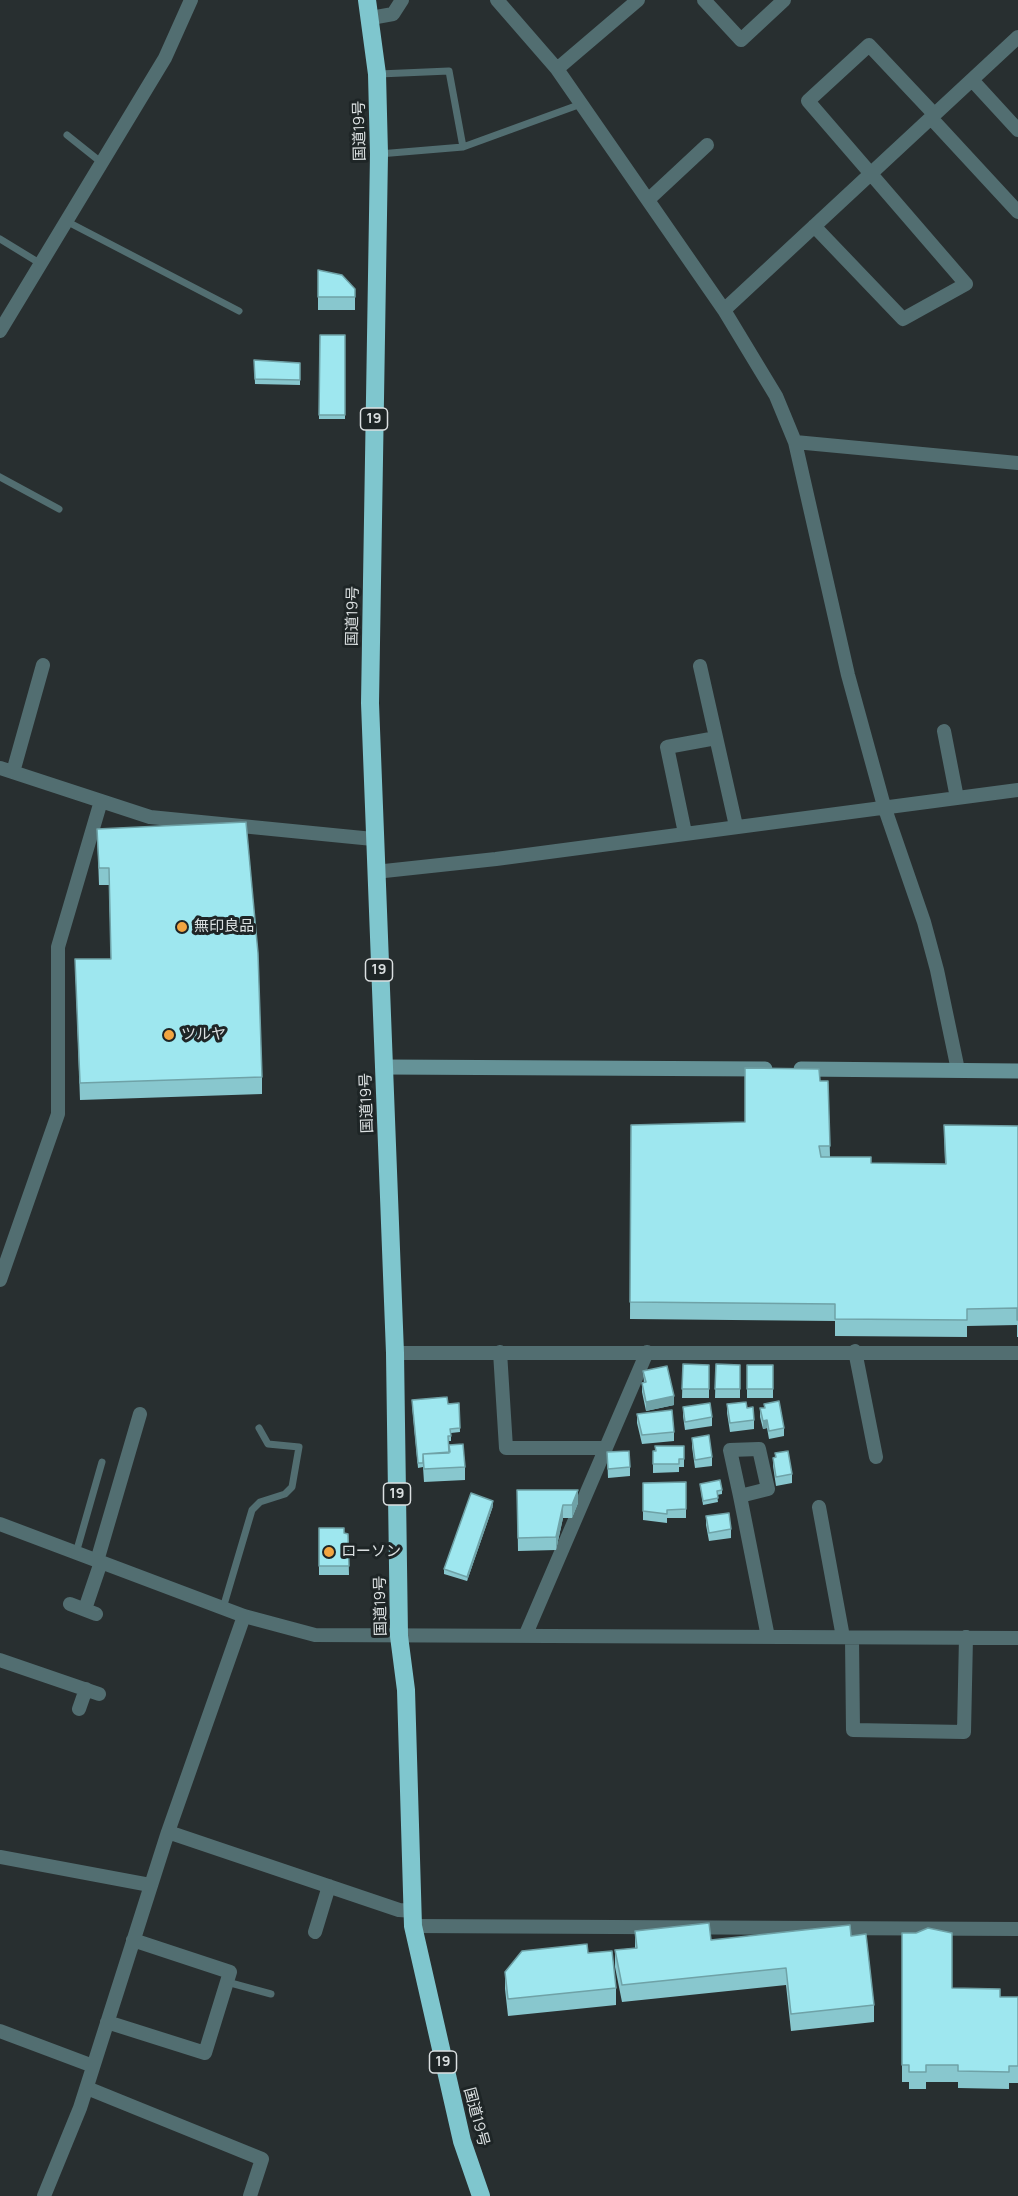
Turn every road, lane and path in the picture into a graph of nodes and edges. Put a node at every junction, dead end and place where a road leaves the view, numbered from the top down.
1 (191, 0) edge
2 (402, 0) edge
3 (497, 0) edge
4 (638, 0) edge
5 (704, 0) edge
6 (784, 0) edge
7 (369, 9) edge
8 (1018, 37) edge
9 (557, 69) junction
10 (376, 74) junction
11 (972, 80) junction
12 (582, 104) junction
13 (933, 116) junction
14 (1018, 130) edge
15 (67, 135) dead end
16 (707, 145) dead end
17 (463, 147) junction
18 (379, 154) junction
19 (102, 163) junction
20 (872, 174) junction
21 (648, 200) junction
22 (1018, 212) edge
23 (66, 221) junction
24 (814, 226) junction
25 (0, 239) edge
26 (41, 264) junction
27 (724, 310) junction
28 (239, 311) dead end
29 (0, 331) edge
30 (795, 442) junction
31 (1018, 463) edge
32 (0, 477) edge
33 (59, 509) dead end
34 (43, 665) dead end
35 (700, 666) dead end
36 (944, 731) dead end
37 (716, 738) junction
38 (7, 770) edge
39 (1018, 789) edge
40 (957, 798) junction
41 (101, 801) junction
42 (884, 806) junction
43 (736, 826) junction
44 (685, 833) junction
45 (373, 839) junction
46 (375, 872) junction
47 (384, 1067) junction
48 (958, 1070) junction
49 (1018, 1071) edge
50 (0, 1280) edge
51 (855, 1351) junction
52 (647, 1352) junction
53 (395, 1353) junction
54 (500, 1353) junction
55 (1018, 1353) edge
56 (140, 1414) dead end
57 (259, 1428) dead end
58 (606, 1448) junction
59 (876, 1457) dead end
60 (102, 1462) dead end
61 (740, 1496) dead end
62 (819, 1507) dead end
63 (0, 1524) edge
64 (76, 1553) junction
65 (99, 1562) junction
66 (70, 1604) dead end
67 (223, 1608) junction
68 (243, 1616) junction
69 (526, 1634) junction
70 (399, 1636) junction
71 (768, 1637) junction
72 (848, 1637) junction
73 (966, 1637) junction
74 (1018, 1638) edge
75 (0, 1660) edge
76 (79, 1709) dead end
77 (168, 1832) junction
78 (0, 1857) edge
79 (150, 1886) junction
80 (329, 1886) junction
81 (413, 1919) junction
82 (1018, 1929) edge
83 (315, 1932) dead end
84 (133, 1940) junction
85 (227, 1982) junction
86 (271, 1994) dead end
87 (107, 2022) junction
88 (0, 2031) edge
89 (93, 2066) junction
90 (87, 2088) junction
91 (44, 2196) edge
92 (250, 2196) edge
93 (481, 2196) edge

1 - 19 street
2 - 7 street
3 - 9 street
4 - 9 street
5 - 6 street
7 - 10 highway, 国道19号 / 19
8 - 11 street
9 - 12 street
10 - 17 lane
10 - 18 highway, 国道19号 / 19
11 - 13 street
11 - 14 street
12 - 17 lane
12 - 21 street
13 - 20 street
13 - 20 street
13 - 22 street
15 - 19 lane
16 - 21 street
17 - 18 lane
18 - 45 highway, 国道19号 / 19
19 - 23 street
20 - 24 street
20 - 24 street
21 - 27 street
23 - 26 street
23 - 28 lane
24 - 27 street
25 - 26 lane
26 - 29 street
27 - 30 street
30 - 31 street
30 - 42 street
32 - 33 lane
34 - 38 street
35 - 37 street
36 - 40 street
37 - 43 street
37 - 44 street
38 - 41 street
39 - 40 street
40 - 42 street
41 - 45 street
41 - 50 street
42 - 43 street
42 - 48 street
43 - 44 street
44 - 46 street
45 - 46 highway, 国道19号 / 19
46 - 47 highway, 国道19号 / 19
47 - 48 street
47 - 53 highway, 国道19号 / 19
48 - 49 street
51 - 52 street
51 - 55 street
51 - 59 street
52 - 54 street
52 - 58 street
53 - 54 street
53 - 70 highway, 国道19号 / 19
54 - 58 street
56 - 65 street
57 - 67 lane
58 - 69 street
60 - 64 lane
61 - 71 street
62 - 72 street
63 - 64 street
64 - 65 street
65 - 66 street
65 - 67 street
67 - 68 street
68 - 70 street
68 - 77 street
69 - 70 street
69 - 71 street
70 - 81 highway, 国道19号 / 19
71 - 72 street
72 - 73 street
72 - 73 street
73 - 74 street
75 - 76 street
77 - 79 street
77 - 80 street
78 - 79 street
79 - 84 street
80 - 81 street
80 - 83 street
81 - 82 street
81 - 93 highway, 国道19号 / 19
84 - 85 street
84 - 87 street
85 - 86 lane
85 - 87 street
87 - 89 street
88 - 89 street
89 - 90 street
90 - 91 street
90 - 92 street

